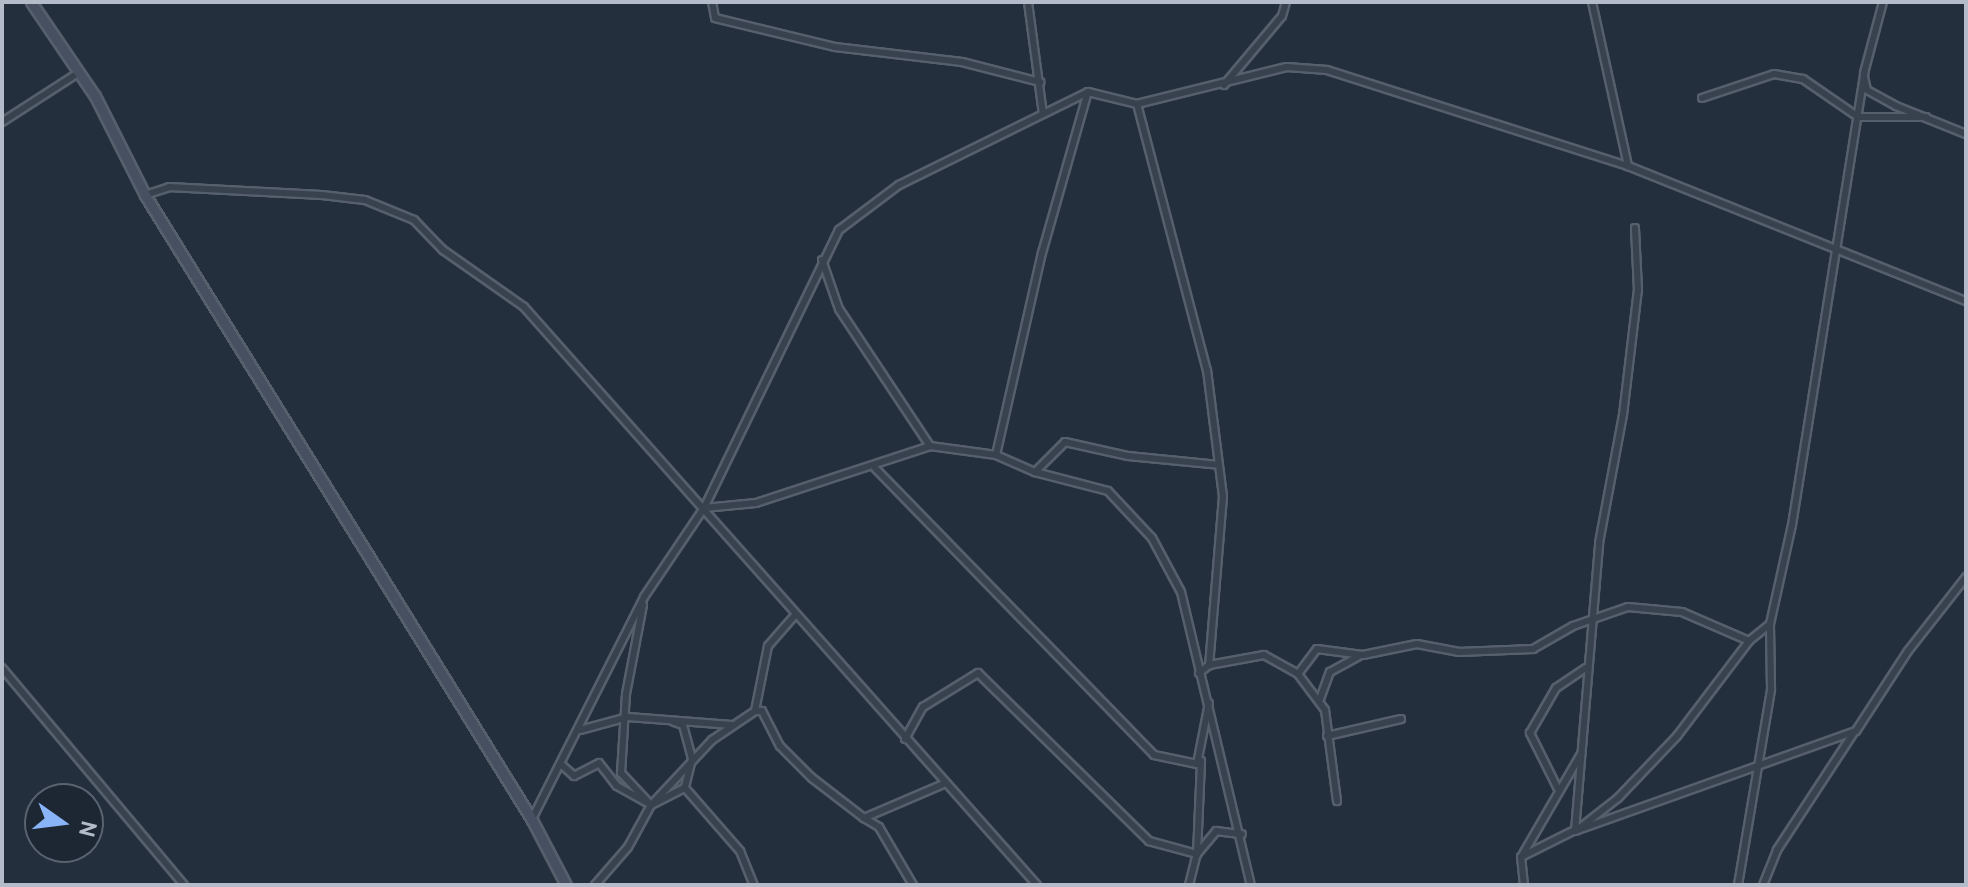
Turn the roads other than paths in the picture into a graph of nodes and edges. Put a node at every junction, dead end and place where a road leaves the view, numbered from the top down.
1 (31, 2) edge
2 (712, 2) edge
3 (1028, 2) edge
4 (1286, 2) edge
5 (1592, 2) edge
6 (1883, 2) edge
7 (78, 73) junction
8 (1864, 73) junction
9 (1040, 82) junction
10 (1223, 86) junction
11 (1088, 92) junction
12 (1702, 98) dead end
13 (1137, 104) junction
14 (1043, 114) junction
15 (1858, 117) junction
16 (1926, 117) junction
17 (2, 122) edge
18 (1966, 134) edge
19 (1628, 166) junction
20 (145, 195) junction
21 (1635, 228) dead end
22 (1833, 249) junction
23 (822, 260) junction
24 (1966, 301) edge
25 (930, 446) junction
26 (996, 455) junction
27 (1219, 465) junction
28 (875, 468) junction
29 (1035, 472) junction
30 (704, 508) junction
31 (1966, 577) edge
32 (644, 597) junction
33 (795, 615) junction
34 (1590, 621) junction
35 (1770, 624) junction
36 (1749, 641) junction
37 (1363, 655) junction
38 (1209, 665) junction
39 (2, 668) edge
40 (1586, 668) junction
41 (1199, 673) junction
42 (1298, 674) junction
43 (1320, 699) junction
44 (1209, 700) junction
45 (755, 711) junction
46 (628, 717) junction
47 (667, 719) junction
48 (1401, 719) dead end
49 (732, 725) junction
50 (580, 730) junction
51 (1856, 731) junction
52 (1327, 736) junction
53 (905, 739) junction
54 (1581, 754) junction
55 (692, 759) junction
56 (1760, 763) junction
57 (1197, 764) junction
58 (563, 766) junction
59 (946, 783) junction
60 (685, 788) junction
61 (1558, 789) junction
62 (1337, 801) dead end
63 (651, 805) junction
64 (864, 818) junction
65 (532, 820) junction
66 (1575, 831) junction
67 (1242, 834) junction
68 (1197, 854) junction
69 (1521, 857) junction
70 (184, 885) edge
71 (566, 885) edge
72 (595, 885) edge
73 (754, 885) edge
74 (913, 885) edge
75 (1037, 885) edge
76 (1189, 885) edge
77 (1251, 885) edge
78 (1524, 885) edge
79 (1738, 885) edge
80 (1763, 885) edge

1 - 7 street
2 - 9 street
3 - 9 street
4 - 10 street
5 - 19 street
6 - 8 street
7 - 17 street
7 - 20 street
8 - 15 street
8 - 16 street
9 - 14 street
10 - 13 street
10 - 19 street
11 - 13 street
11 - 14 street
11 - 26 street
12 - 15 street
13 - 27 street
14 - 23 street
15 - 16 street
15 - 22 street
16 - 18 street
19 - 22 street
20 - 30 street
20 - 65 street
21 - 34 street
22 - 24 street
22 - 35 street
23 - 25 street
23 - 30 street
25 - 26 street
25 - 28 street
26 - 29 street
27 - 29 street
27 - 38 street
28 - 30 street
28 - 57 street
29 - 41 street
30 - 32 street
30 - 33 street
31 - 51 street
32 - 46 street
32 - 50 street
33 - 45 street
33 - 53 street
34 - 36 street
34 - 37 street
34 - 40 street
35 - 36 street
35 - 56 street
36 - 66 street
37 - 42 street
37 - 43 street
38 - 41 street
38 - 42 street
39 - 70 street
40 - 54 street
40 - 61 street
41 - 44 street
42 - 43 street
43 - 52 street
44 - 57 street
44 - 67 street
45 - 49 street
45 - 64 street
46 - 47 street
46 - 50 street
46 - 63 street
47 - 49 street
47 - 55 street
48 - 52 street
49 - 55 street
50 - 58 street
51 - 56 street
51 - 80 street
52 - 62 street
53 - 59 street
53 - 68 street
54 - 61 street
54 - 66 street
55 - 60 street
55 - 63 street
56 - 66 street
56 - 79 street
57 - 68 street
58 - 63 street
58 - 65 street
59 - 64 street
59 - 75 street
60 - 63 street
60 - 73 street
61 - 69 street
63 - 72 street
64 - 74 street
65 - 71 street
66 - 69 street
67 - 68 street
67 - 77 street
68 - 76 street
69 - 78 street

